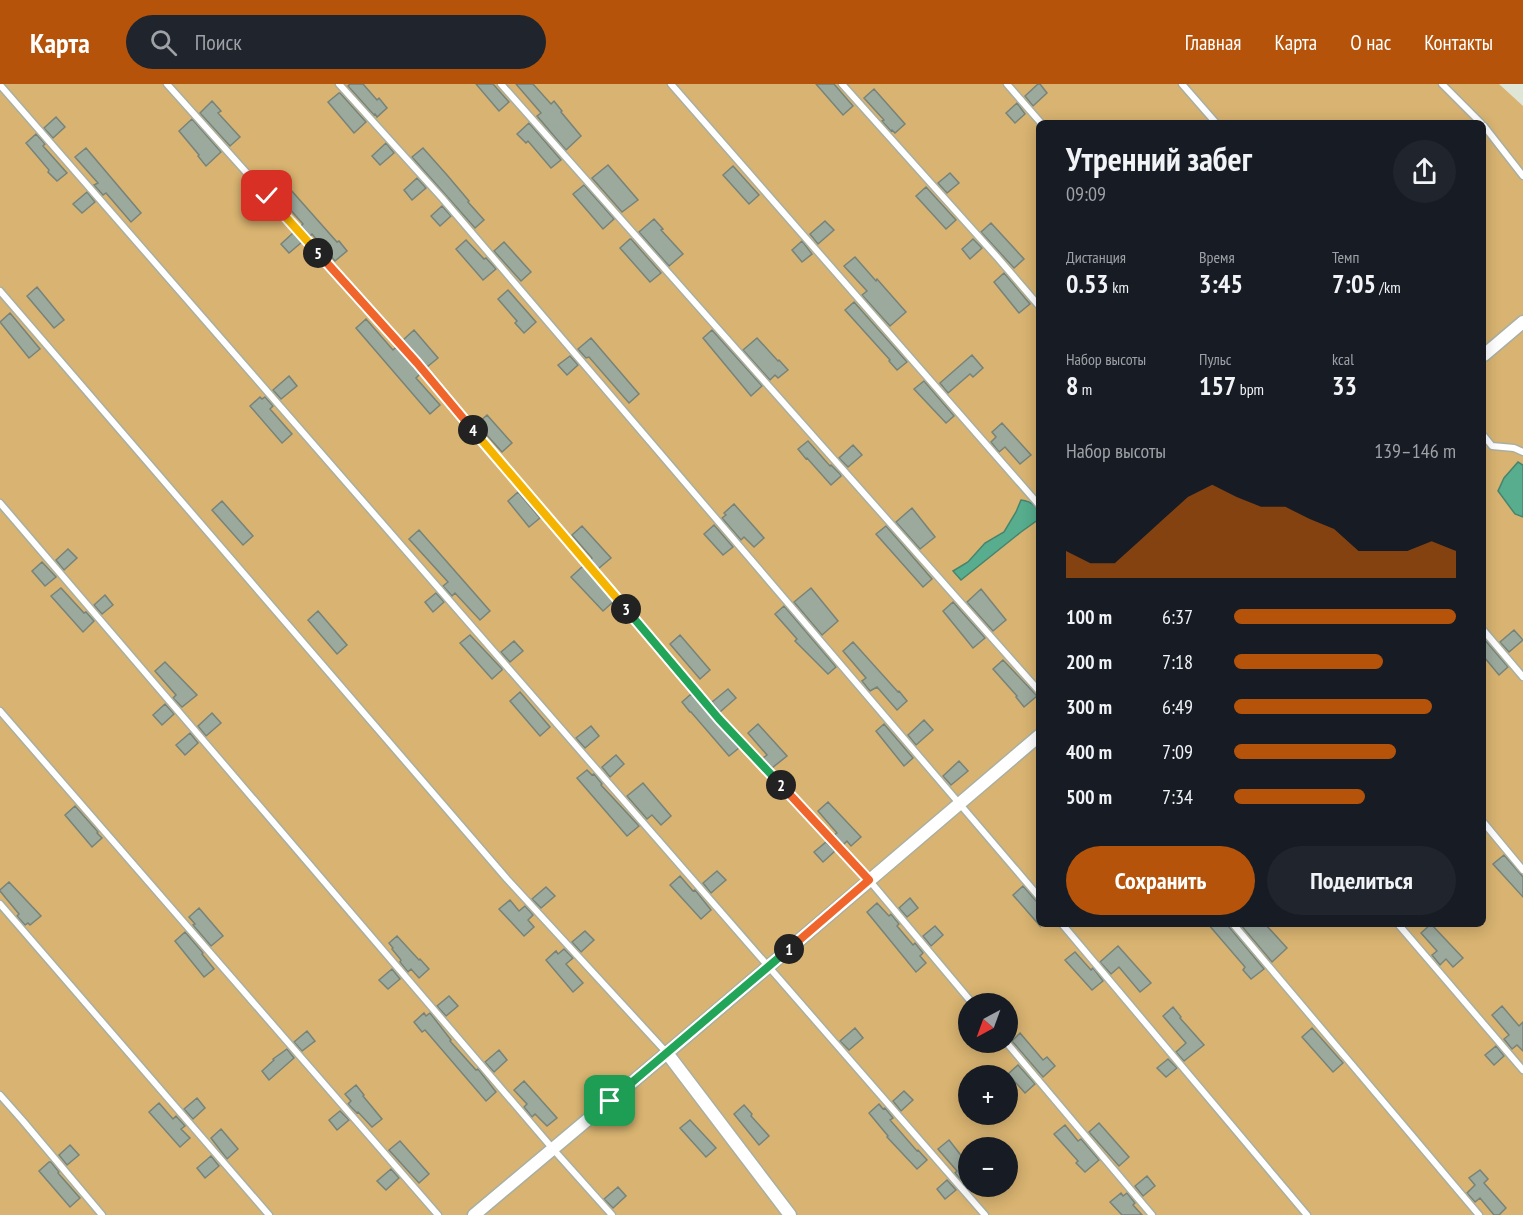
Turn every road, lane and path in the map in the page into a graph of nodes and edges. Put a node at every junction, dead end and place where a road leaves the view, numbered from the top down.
1 (0, 84) edge
2 (167, 84) edge
3 (339, 84) edge
4 (501, 84) edge
5 (671, 84) edge
6 (842, 84) edge
7 (1008, 84) edge
8 (1182, 84) edge
9 (1442, 84) edge
10 (1038, 120) edge
11 (1213, 120) edge
12 (1477, 120) edge
13 (1486, 130) edge
14 (1523, 176) edge
15 (0, 291) edge
16 (1036, 302) edge
17 (1523, 322) edge
18 (1486, 353) edge
19 (1486, 438) edge
20 (1523, 452) edge
21 (1036, 501) edge
22 (0, 503) edge
23 (1486, 633) edge
24 (1523, 676) edge
25 (1036, 687) edge
26 (0, 711) edge
27 (1036, 738) edge
28 (960, 803) junction
29 (1486, 825) edge
30 (1523, 870) edge
31 (869, 880) junction
32 (1036, 893) edge
33 (0, 904) edge
34 (1065, 927) edge
35 (1236, 927) edge
36 (1401, 927) edge
37 (769, 966) junction
38 (964, 993) edge
39 (667, 1053) junction
40 (1015, 1053) edge
41 (1523, 1070) edge
42 (0, 1095) edge
43 (553, 1149) junction
44 (102, 1215) edge
45 (269, 1215) edge
46 (438, 1215) edge
47 (474, 1215) edge
48 (612, 1215) edge
49 (790, 1215) edge
50 (985, 1215) edge
51 (1152, 1215) edge
52 (1307, 1215) edge
53 (1479, 1215) edge

1 - 37 lane
2 - 31 lane
3 - 28 lane
4 - 25 lane
5 - 21 lane
6 - 16 lane
7 - 10 lane
8 - 11 lane
9 - 12 lane
13 - 14 lane
15 - 39 lane
17 - 18 street
19 - 20 lane
22 - 43 lane
23 - 24 lane
26 - 46 lane
27 - 28 street
28 - 31 street
28 - 32 lane
29 - 30 lane
31 - 37 street
31 - 38 lane
33 - 45 lane
34 - 52 lane
35 - 53 lane
36 - 41 lane
37 - 39 street
37 - 50 lane
39 - 43 street
39 - 49 street
40 - 51 lane
42 - 44 lane
43 - 47 street
43 - 48 lane

